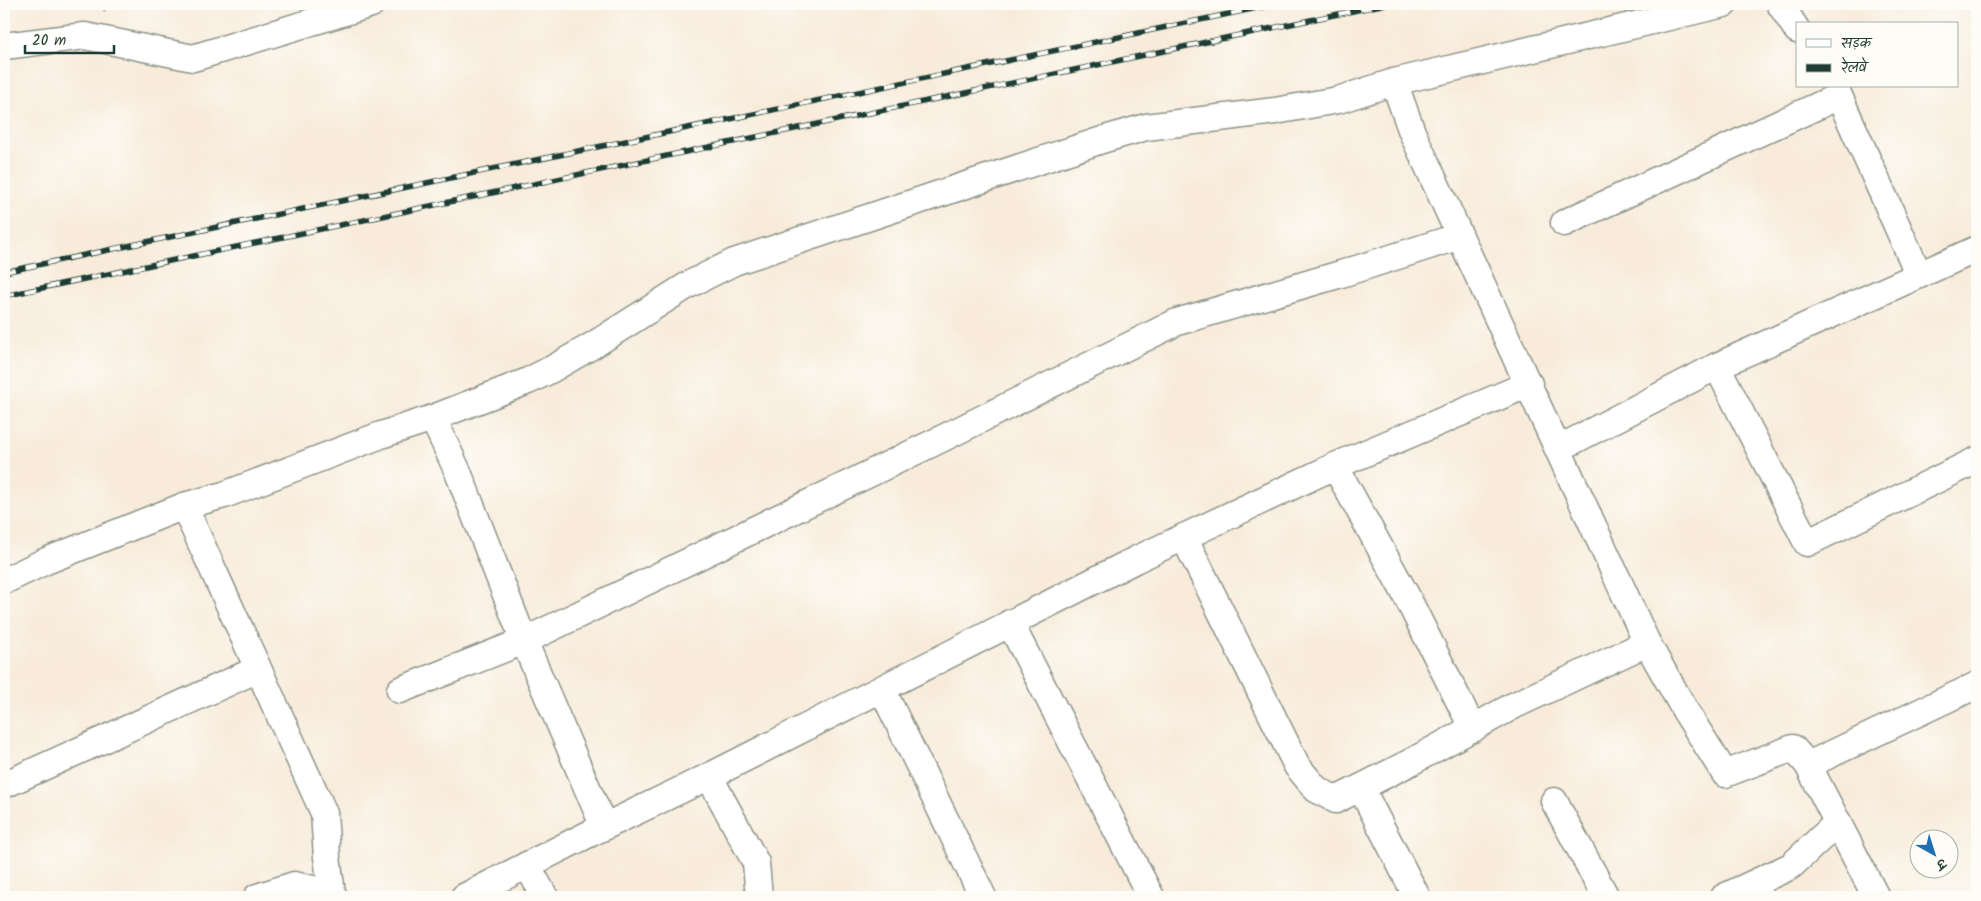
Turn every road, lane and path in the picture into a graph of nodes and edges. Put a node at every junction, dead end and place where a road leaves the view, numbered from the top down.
1 (371, 4) edge
2 (1724, 4) edge
3 (1780, 4) edge
4 (1796, 28) edge
5 (4, 46) edge
6 (1394, 82) junction
7 (1836, 91) edge
8 (1564, 223) dead end
9 (1460, 236) junction
10 (1977, 249) edge
11 (1918, 275) junction
12 (1717, 366) junction
13 (1529, 384) junction
14 (433, 418) junction
15 (1558, 449) junction
16 (1977, 460) edge
17 (1335, 466) junction
18 (184, 506) junction
19 (1184, 537) junction
20 (4, 581) edge
21 (1010, 623) junction
22 (524, 641) junction
23 (1647, 643) junction
24 (258, 669) junction
25 (1977, 685) edge
26 (882, 689) junction
27 (400, 690) dead end
28 (1473, 728) junction
29 (1808, 765) junction
30 (709, 776) junction
31 (4, 785) edge
32 (1361, 788) junction
33 (1554, 801) dead end
34 (1838, 822) junction
35 (604, 827) junction
36 (527, 865) junction
37 (333, 895) edge
38 (257, 897) edge
39 (464, 897) edge
40 (545, 897) edge
41 (760, 897) edge
42 (983, 897) edge
43 (1152, 897) edge
44 (1416, 897) edge
45 (1606, 897) edge
46 (1724, 897) edge
47 (1876, 897) edge

1 - 5 street
2 - 6 street
3 - 4 street
6 - 9 street
6 - 14 street
7 - 8 street
7 - 11 street
9 - 13 street
9 - 22 street
10 - 11 street
11 - 12 street
12 - 15 street
12 - 16 street
13 - 15 street
13 - 17 street
14 - 18 street
14 - 22 street
15 - 23 street
17 - 19 street
17 - 28 street
18 - 20 street
18 - 24 street
19 - 21 street
19 - 32 street
21 - 26 street
21 - 43 street
22 - 27 street
22 - 35 street
23 - 28 street
23 - 29 street
24 - 31 street
24 - 37 street
25 - 29 street
26 - 30 street
26 - 42 street
28 - 32 street
29 - 34 street
30 - 35 street
30 - 41 street
32 - 44 street
33 - 45 street
34 - 46 street
34 - 47 street
35 - 36 street
36 - 39 street
36 - 40 street
37 - 38 street

